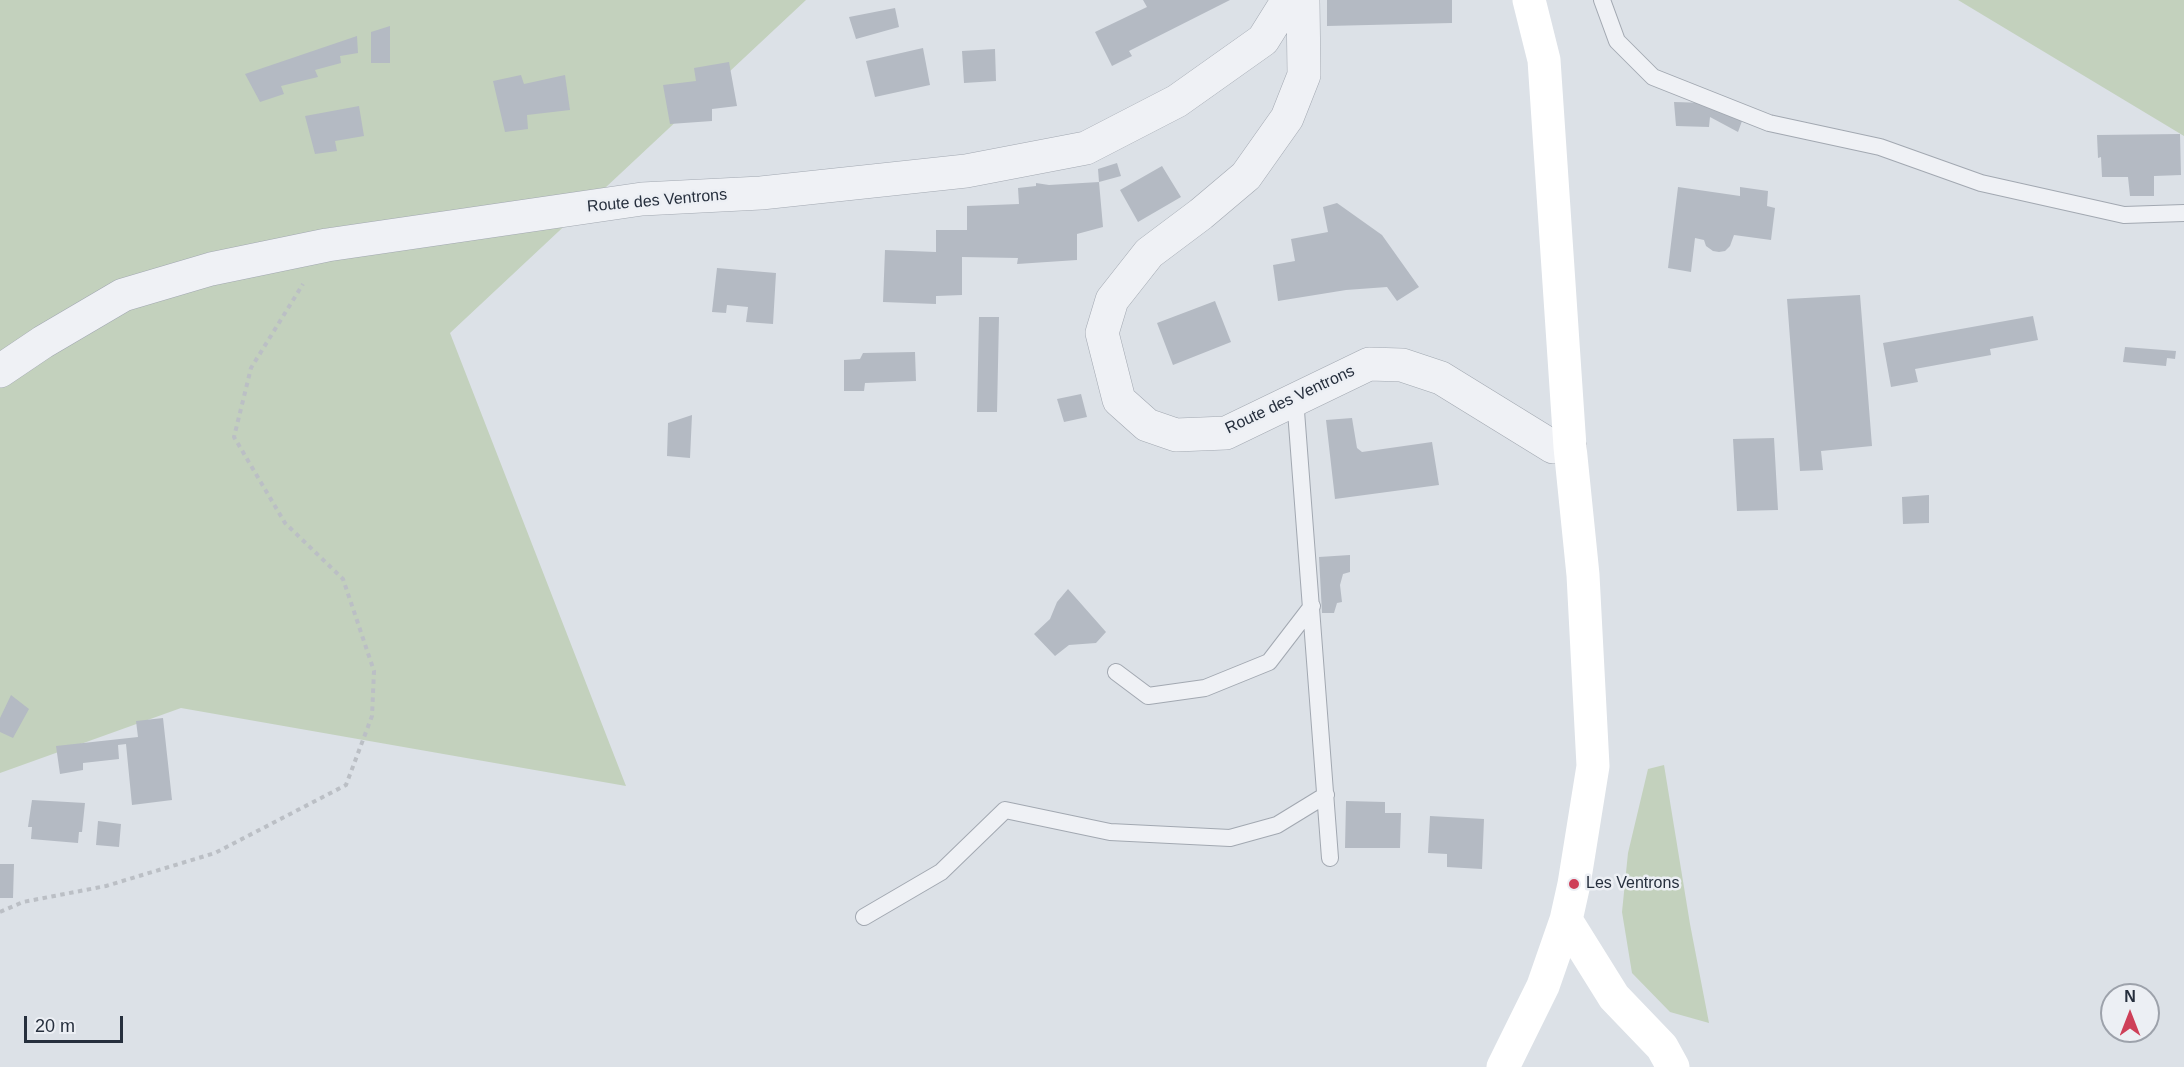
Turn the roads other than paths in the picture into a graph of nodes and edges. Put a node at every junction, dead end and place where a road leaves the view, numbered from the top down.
1 (1288, 0) edge
2 (1303, 0) edge
3 (1528, 0) edge
4 (1602, 0) edge
5 (2184, 213) edge
6 (0, 371) edge
7 (1295, 398) junction
8 (1570, 447) junction
9 (1312, 606) junction
10 (1116, 672) dead end
11 (1326, 795) junction
12 (1330, 858) dead end
13 (864, 917) dead end
14 (1566, 920) junction
15 (1503, 1067) edge
16 (1673, 1067) edge

1 - 6 street, Route des Ventrons
2 - 7 street, Route des Ventrons
3 - 8 main road
4 - 5 lane
7 - 8 street, Route des Ventrons
7 - 9 lane
8 - 14 main road
9 - 10 lane
9 - 11 lane
11 - 12 lane
11 - 13 lane
14 - 15 main road
14 - 16 main road

